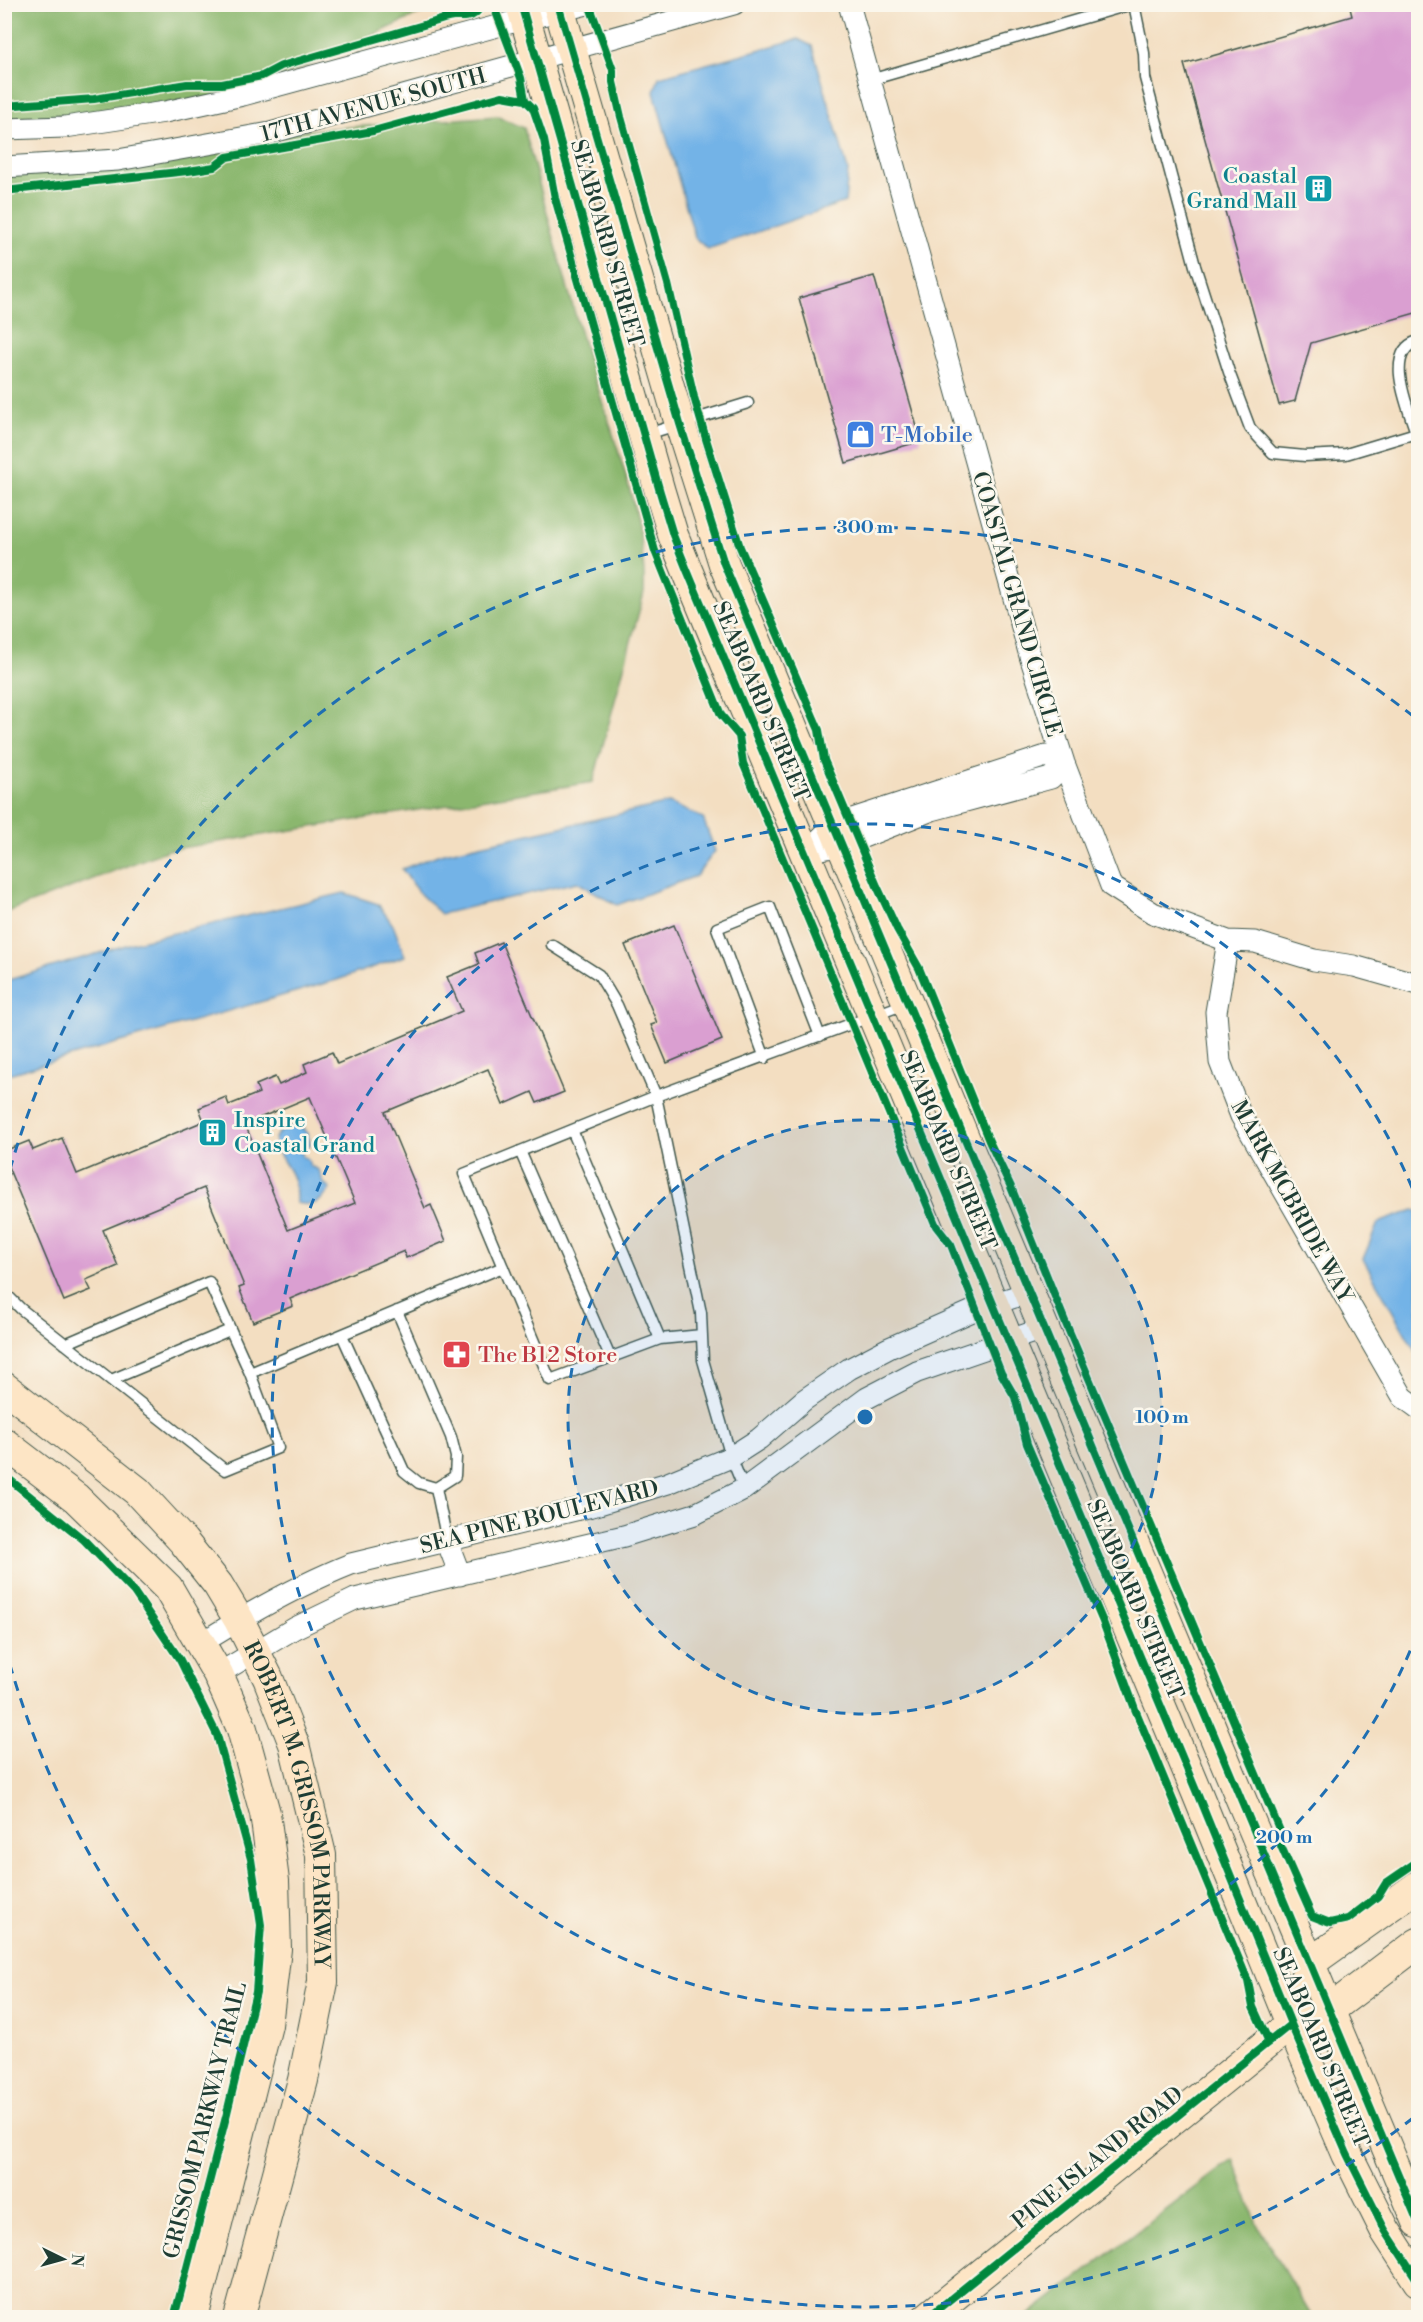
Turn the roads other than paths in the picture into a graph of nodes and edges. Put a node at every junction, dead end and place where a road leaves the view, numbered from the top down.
1 (734, 4) edge
2 (849, 4) edge
3 (1133, 4) edge
4 (568, 7) edge
5 (523, 12) edge
6 (571, 51) junction
7 (537, 60) junction
8 (870, 80) junction
9 (4, 129) edge
10 (4, 167) edge
11 (1419, 341) edge
12 (748, 403) dead end
13 (680, 424) junction
14 (644, 435) junction
15 (1418, 436) edge
16 (1064, 763) junction
17 (838, 835) junction
18 (806, 852) junction
19 (1228, 941) junction
20 (552, 945) dead end
21 (1419, 984) edge
22 (908, 1003) junction
23 (874, 1016) junction
24 (820, 1036) junction
25 (765, 1058) junction
26 (656, 1096) junction
27 (572, 1130) junction
28 (520, 1151) junction
29 (503, 1267) junction
30 (4, 1292) edge
31 (1030, 1292) junction
32 (994, 1304) junction
33 (397, 1311) junction
34 (1045, 1328) junction
35 (230, 1330) junction
36 (342, 1335) junction
37 (702, 1335) junction
38 (660, 1339) junction
39 (1009, 1341) junction
40 (65, 1344) junction
41 (610, 1357) junction
42 (250, 1373) junction
43 (111, 1380) junction
44 (4, 1387) edge
45 (1419, 1408) edge
46 (4, 1443) edge
47 (731, 1457) junction
48 (436, 1488) junction
49 (744, 1489) junction
50 (447, 1541) junction
51 (460, 1575) junction
52 (238, 1620) junction
53 (200, 1644) junction
54 (255, 1653) junction
55 (218, 1674) junction
56 (1419, 1886) edge
57 (1419, 1943) edge
58 (1310, 1963) junction
59 (1331, 2009) junction
60 (1291, 2024) junction
61 (1419, 2222) edge
62 (1419, 2281) edge
63 (193, 2318) edge
64 (239, 2318) edge
65 (927, 2318) edge

1 - 6 street, 17TH AVENUE SOUTH
2 - 8 street, COASTAL GRAND CIRCLE
3 - 8 lane
3 - 15 lane
4 - 5 street, 17TH AVENUE SOUTH
4 - 6 street, SEABOARD STREET
5 - 7 street, SEABOARD STREET
5 - 9 street, 17TH AVENUE SOUTH
6 - 7 street, 17TH AVENUE SOUTH
6 - 13 street, SEABOARD STREET
7 - 10 street, 17TH AVENUE SOUTH
7 - 14 street, SEABOARD STREET
8 - 16 street, COASTAL GRAND CIRCLE
11 - 15 lane
12 - 13 lane
13 - 14 lane
13 - 17 street, SEABOARD STREET
14 - 18 street, SEABOARD STREET
16 - 17 street
16 - 19 street, COASTAL GRAND CIRCLE
17 - 18 street
17 - 22 street, SEABOARD STREET
18 - 23 street, SEABOARD STREET
19 - 21 street, COASTAL GRAND CIRCLE
19 - 45 street, MARK MCBRIDE WAY
20 - 26 lane
22 - 23 lane
22 - 31 street, SEABOARD STREET
23 - 24 lane
23 - 32 street, SEABOARD STREET
24 - 25 lane
24 - 25 lane
25 - 26 lane
26 - 27 lane
26 - 37 lane
27 - 28 lane
27 - 38 lane
28 - 29 lane
28 - 41 lane
29 - 33 lane
29 - 41 lane
30 - 40 lane
31 - 32 street, SEA PINE BOULEVARD
31 - 34 street, SEABOARD STREET
32 - 39 street, SEABOARD STREET
32 - 47 street, SEA PINE BOULEVARD
33 - 36 lane
33 - 48 lane
34 - 39 street, SEA PINE BOULEVARD
34 - 58 street, SEABOARD STREET
35 - 40 lane
35 - 42 lane
35 - 43 lane
36 - 42 lane
36 - 48 lane
37 - 38 lane
37 - 47 lane
38 - 41 lane
39 - 49 street, SEA PINE BOULEVARD
39 - 60 street, SEABOARD STREET
40 - 43 lane
42 - 43 lane
44 - 52 street, ROBERT M. GRISSOM PARKWAY
46 - 53 street, ROBERT M. GRISSOM PARKWAY
47 - 49 lane
47 - 50 street, SEA PINE BOULEVARD
48 - 50 lane
49 - 51 street, SEA PINE BOULEVARD
50 - 51 street
50 - 52 street, SEA PINE BOULEVARD
51 - 54 street, SEA PINE BOULEVARD
52 - 53 street, SEA PINE BOULEVARD
52 - 54 street, ROBERT M. GRISSOM PARKWAY
53 - 55 street, ROBERT M. GRISSOM PARKWAY
54 - 55 street, SEA PINE BOULEVARD
54 - 64 street, ROBERT M. GRISSOM PARKWAY
55 - 63 street, ROBERT M. GRISSOM PARKWAY
56 - 58 street
57 - 59 street, PINE ISLAND ROAD
58 - 59 street, SEABOARD STREET
58 - 60 street
59 - 60 street, PINE ISLAND ROAD
59 - 61 street, SEABOARD STREET
60 - 62 street, SEABOARD STREET
60 - 65 street, PINE ISLAND ROAD

